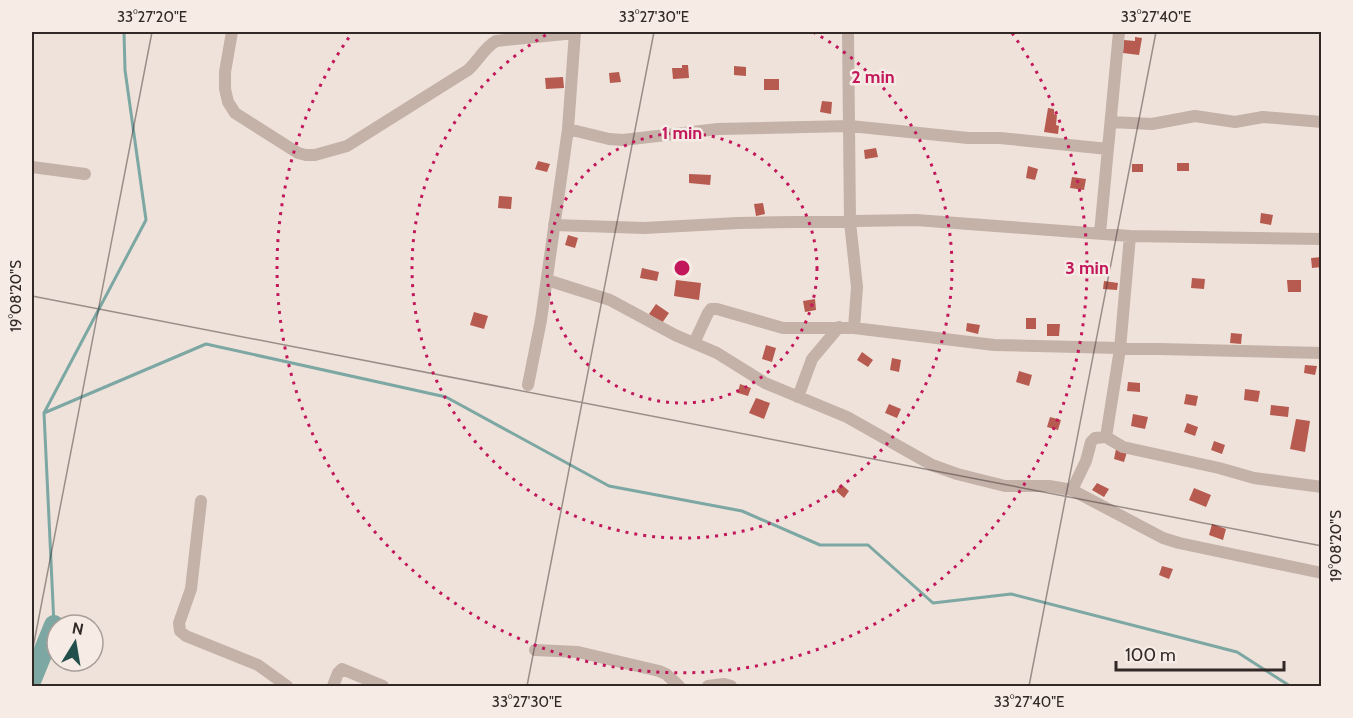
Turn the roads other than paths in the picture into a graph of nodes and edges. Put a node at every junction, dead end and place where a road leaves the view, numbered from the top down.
1 (232, 32) edge
2 (575, 32) edge
3 (848, 32) edge
4 (1119, 32) edge
5 (1111, 122) junction
6 (1322, 122) edge
7 (850, 126) junction
8 (568, 129) junction
9 (1108, 149) junction
10 (32, 167) edge
11 (85, 174) dead end
12 (850, 222) junction
13 (554, 225) junction
14 (1100, 233) junction
15 (1130, 236) junction
16 (1322, 239) edge
17 (547, 280) junction
18 (839, 327) junction
19 (854, 328) junction
20 (694, 343) junction
21 (1120, 349) junction
22 (1322, 353) edge
23 (528, 385) dead end
24 (798, 397) junction
25 (1106, 437) junction
26 (1322, 488) edge
27 (1072, 490) junction
28 (201, 501) dead end
29 (1322, 573) edge
30 (535, 650) dead end
31 (288, 687) edge
32 (333, 687) edge
33 (383, 687) edge
34 (679, 687) edge
35 (708, 687) edge
36 (731, 687) edge

1 - 2 street
2 - 8 street
3 - 7 street
4 - 5 street
5 - 6 street
5 - 9 street
7 - 8 street
7 - 9 street
7 - 12 street
8 - 13 street
9 - 14 street
10 - 11 street
12 - 13 street
12 - 14 street
12 - 19 street
13 - 17 street
14 - 15 street
15 - 16 street
15 - 21 street
17 - 20 street
17 - 23 street
18 - 19 street
18 - 20 street
18 - 24 street
19 - 21 street
20 - 24 street
21 - 22 street
21 - 25 street
24 - 27 street
25 - 26 street
25 - 27 street
27 - 29 street
28 - 31 street
30 - 34 street
32 - 33 street
35 - 36 street

